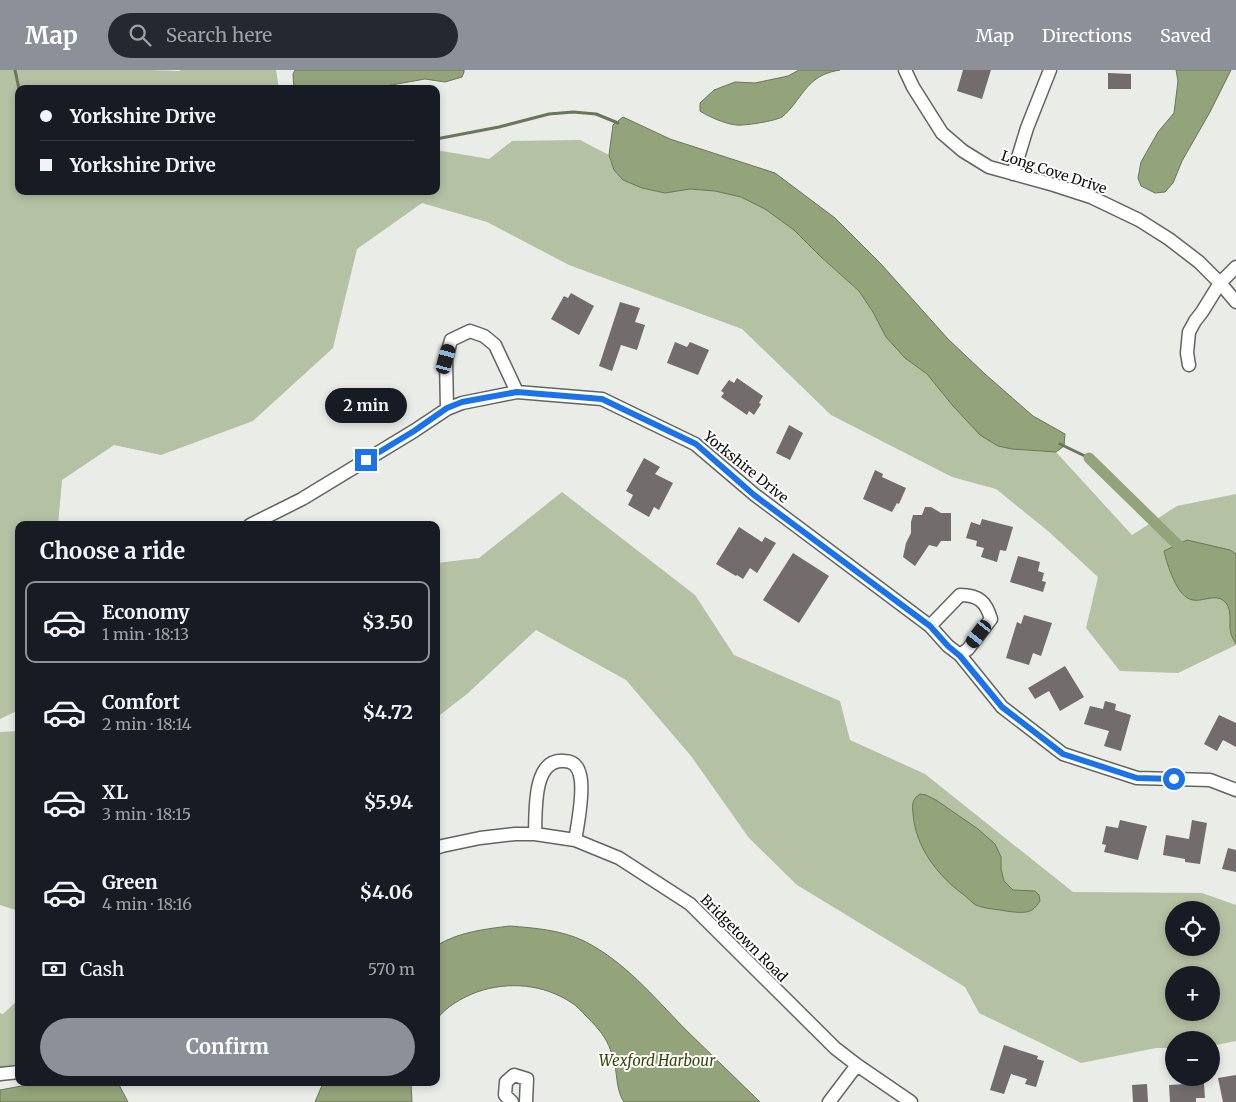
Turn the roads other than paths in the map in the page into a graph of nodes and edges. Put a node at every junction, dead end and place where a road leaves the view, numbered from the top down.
1 (905, 70) edge
2 (1050, 70) edge
3 (1014, 174) junction
4 (1236, 267) edge
5 (1220, 283) junction
6 (1236, 302) edge
7 (1189, 365) dead end
8 (517, 392) junction
9 (447, 408) junction
10 (258, 521) edge
11 (930, 626) junction
12 (960, 656) junction
13 (1236, 790) edge
14 (535, 834) junction
15 (575, 840) junction
16 (440, 847) edge
17 (857, 1065) junction
18 (15, 1072) edge
19 (0, 1074) edge
20 (512, 1102) edge
21 (526, 1102) edge
22 (829, 1102) edge
23 (910, 1102) edge

1 - 3 street, Long Cove Drive
2 - 3 street
3 - 5 street, Long Cove Drive
4 - 5 street
5 - 6 street, Long Cove Drive
5 - 7 street
8 - 9 street, Yorkshire Drive
8 - 9 street
8 - 11 street, Yorkshire Drive
9 - 10 street, Yorkshire Drive
11 - 12 street, Yorkshire Drive
11 - 12 street
12 - 13 street, Yorkshire Drive
14 - 15 street, Bridgetown Road
14 - 15 street
14 - 16 street, Bridgetown Road
15 - 17 street, Bridgetown Road
17 - 22 street
17 - 23 street, Bridgetown Road
18 - 19 street
20 - 21 street

